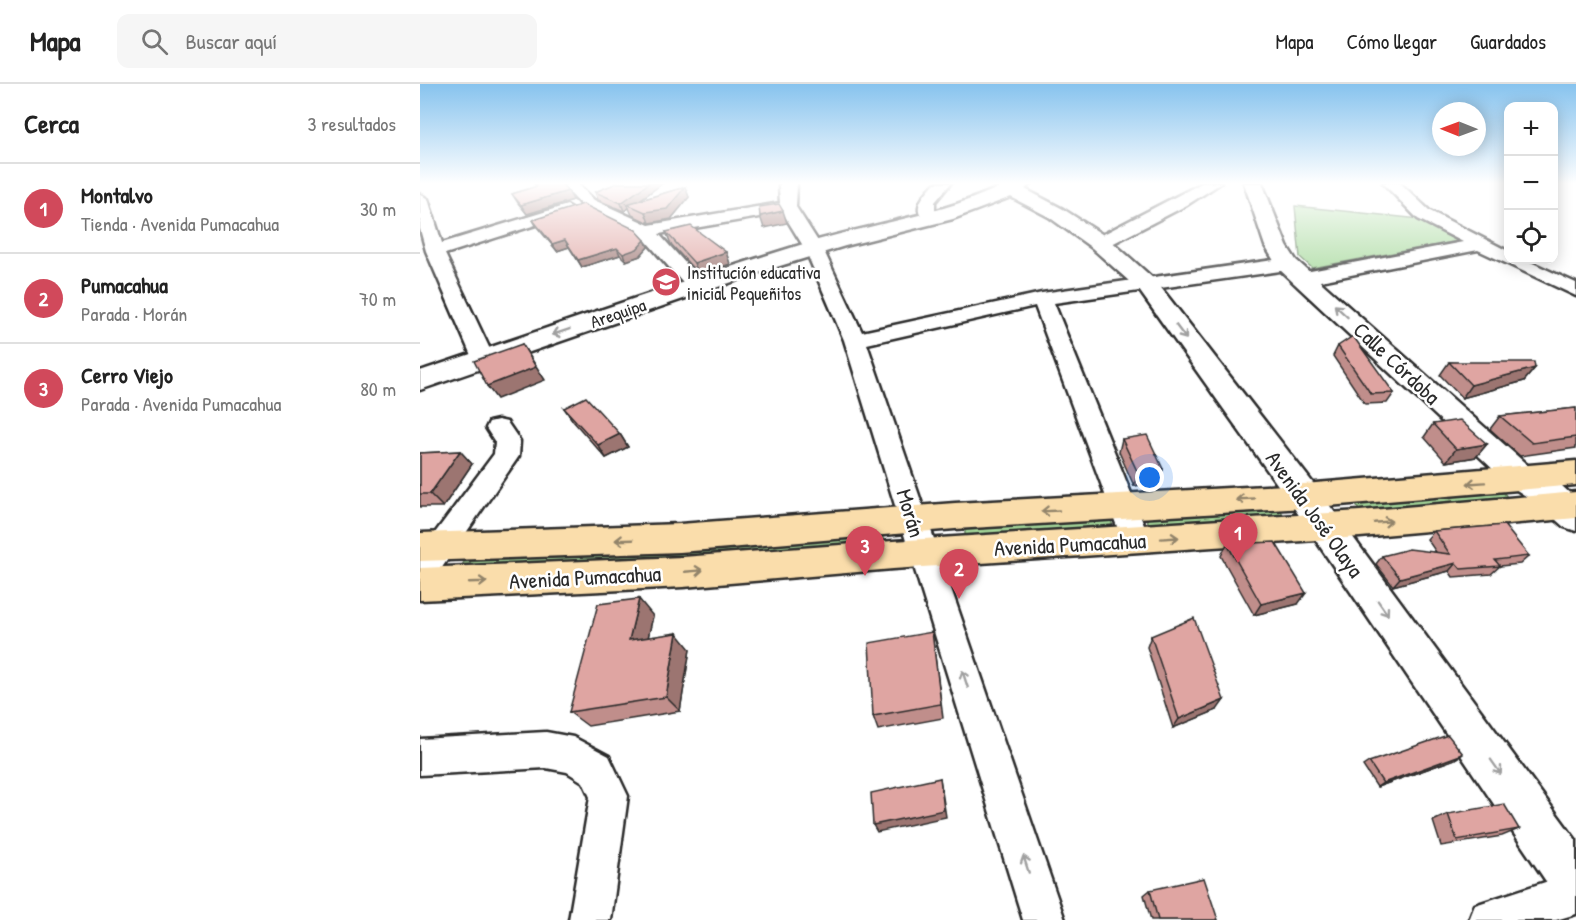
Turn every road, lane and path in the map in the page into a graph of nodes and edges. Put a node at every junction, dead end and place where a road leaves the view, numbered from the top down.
1 (425, 222) edge
2 (527, 222) edge
3 (628, 222) edge
4 (700, 222) edge
5 (797, 222) edge
6 (915, 222) edge
7 (1069, 222) edge
8 (1141, 222) edge
9 (1267, 222) edge
10 (1437, 222) edge
11 (647, 231) junction
12 (1100, 243) junction
13 (1479, 244) junction
14 (814, 249) junction
15 (435, 251) junction
16 (1504, 256) edge
17 (1521, 264) edge
18 (1296, 271) junction
19 (1147, 285) junction
20 (696, 286) junction
21 (1576, 290) edge
22 (1042, 299) junction
23 (855, 340) junction
24 (484, 360) junction
25 (420, 381) edge
26 (498, 428) dead end
27 (1576, 473) edge
28 (1523, 479) junction
29 (1124, 507) junction
30 (1572, 510) edge
31 (1314, 511) junction
32 (919, 536) junction
33 (1136, 540) junction
34 (431, 547) edge
35 (420, 576) edge
36 (420, 584) edge
37 (420, 757) edge
38 (1576, 881) edge
39 (1576, 893) edge
40 (590, 920) edge
41 (1044, 920) edge
42 (1490, 920) edge

1 - 15 street
2 - 15 street
3 - 11 street
4 - 11 street
5 - 14 street, Morán
6 - 14 street, Arequipa
7 - 12 street, Avenida José Olaya
8 - 12 street
9 - 18 street, Calle Córdoba
10 - 13 street
11 - 20 street
12 - 19 street, Avenida José Olaya
13 - 16 street
13 - 18 street
14 - 20 street, Arequipa
14 - 23 street, Morán
15 - 24 street
17 - 21 street
18 - 19 street
28 -> 18 street, Calle Córdoba
19 - 22 street
19 -> 31 street, Avenida José Olaya
20 -> 24 street, Arequipa
22 - 23 street
22 - 29 street
23 - 32 street, Morán
24 - 25 street, Arequipa
26 - 34 street
27 - 28 main road, Avenida Pumacahua
28 - 30 street, Calle Córdoba
28 -> 31 main road, Avenida Pumacahua
31 -> 29 main road, Avenida Pumacahua
29 -> 32 main road, Avenida Pumacahua
29 - 33 street
31 -> 30 main road, Avenida Pumacahua
33 -> 31 main road, Avenida Pumacahua
31 -> 38 street, Avenida José Olaya
32 - 33 main road, Avenida Pumacahua
32 -> 34 main road, Avenida Pumacahua
36 -> 32 main road, Avenida Pumacahua
41 -> 32 street, Morán
34 - 35 street
37 - 40 street
39 - 42 street

